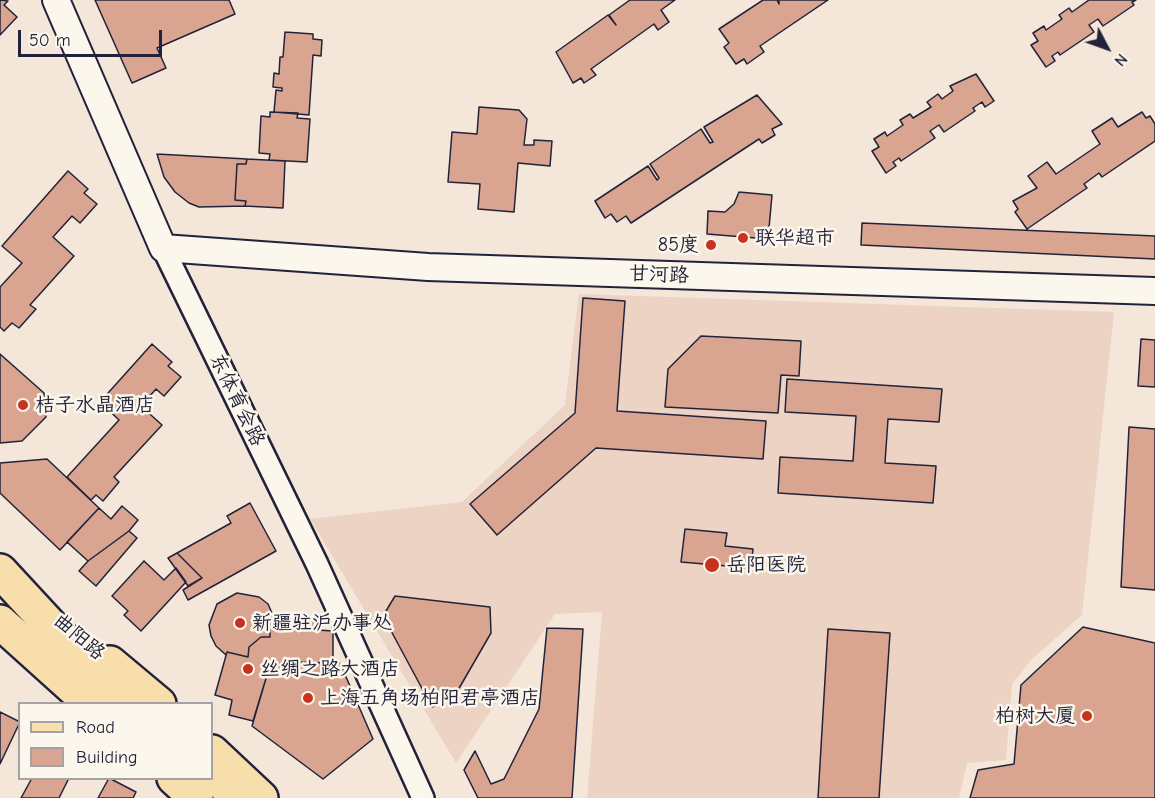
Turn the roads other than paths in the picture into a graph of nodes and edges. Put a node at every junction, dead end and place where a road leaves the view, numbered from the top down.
1 (56, 0) edge
2 (163, 248) junction
3 (1155, 291) edge
4 (0, 570) edge
5 (0, 622) edge
6 (89, 702) edge
7 (132, 702) edge
8 (157, 702) edge
9 (213, 753) edge
10 (213, 774) edge
11 (176, 780) edge
12 (196, 798) edge
13 (238, 798) edge
14 (261, 798) edge
15 (423, 798) edge

1 - 2 street, 东体育会路
2 - 3 street, 甘河路
2 - 15 street, 东体育会路
4 - 7 main road
4 - 8 main road, 曲阳路
5 - 6 main road, 曲阳路
9 - 14 main road
10 - 13 main road
11 - 12 main road

